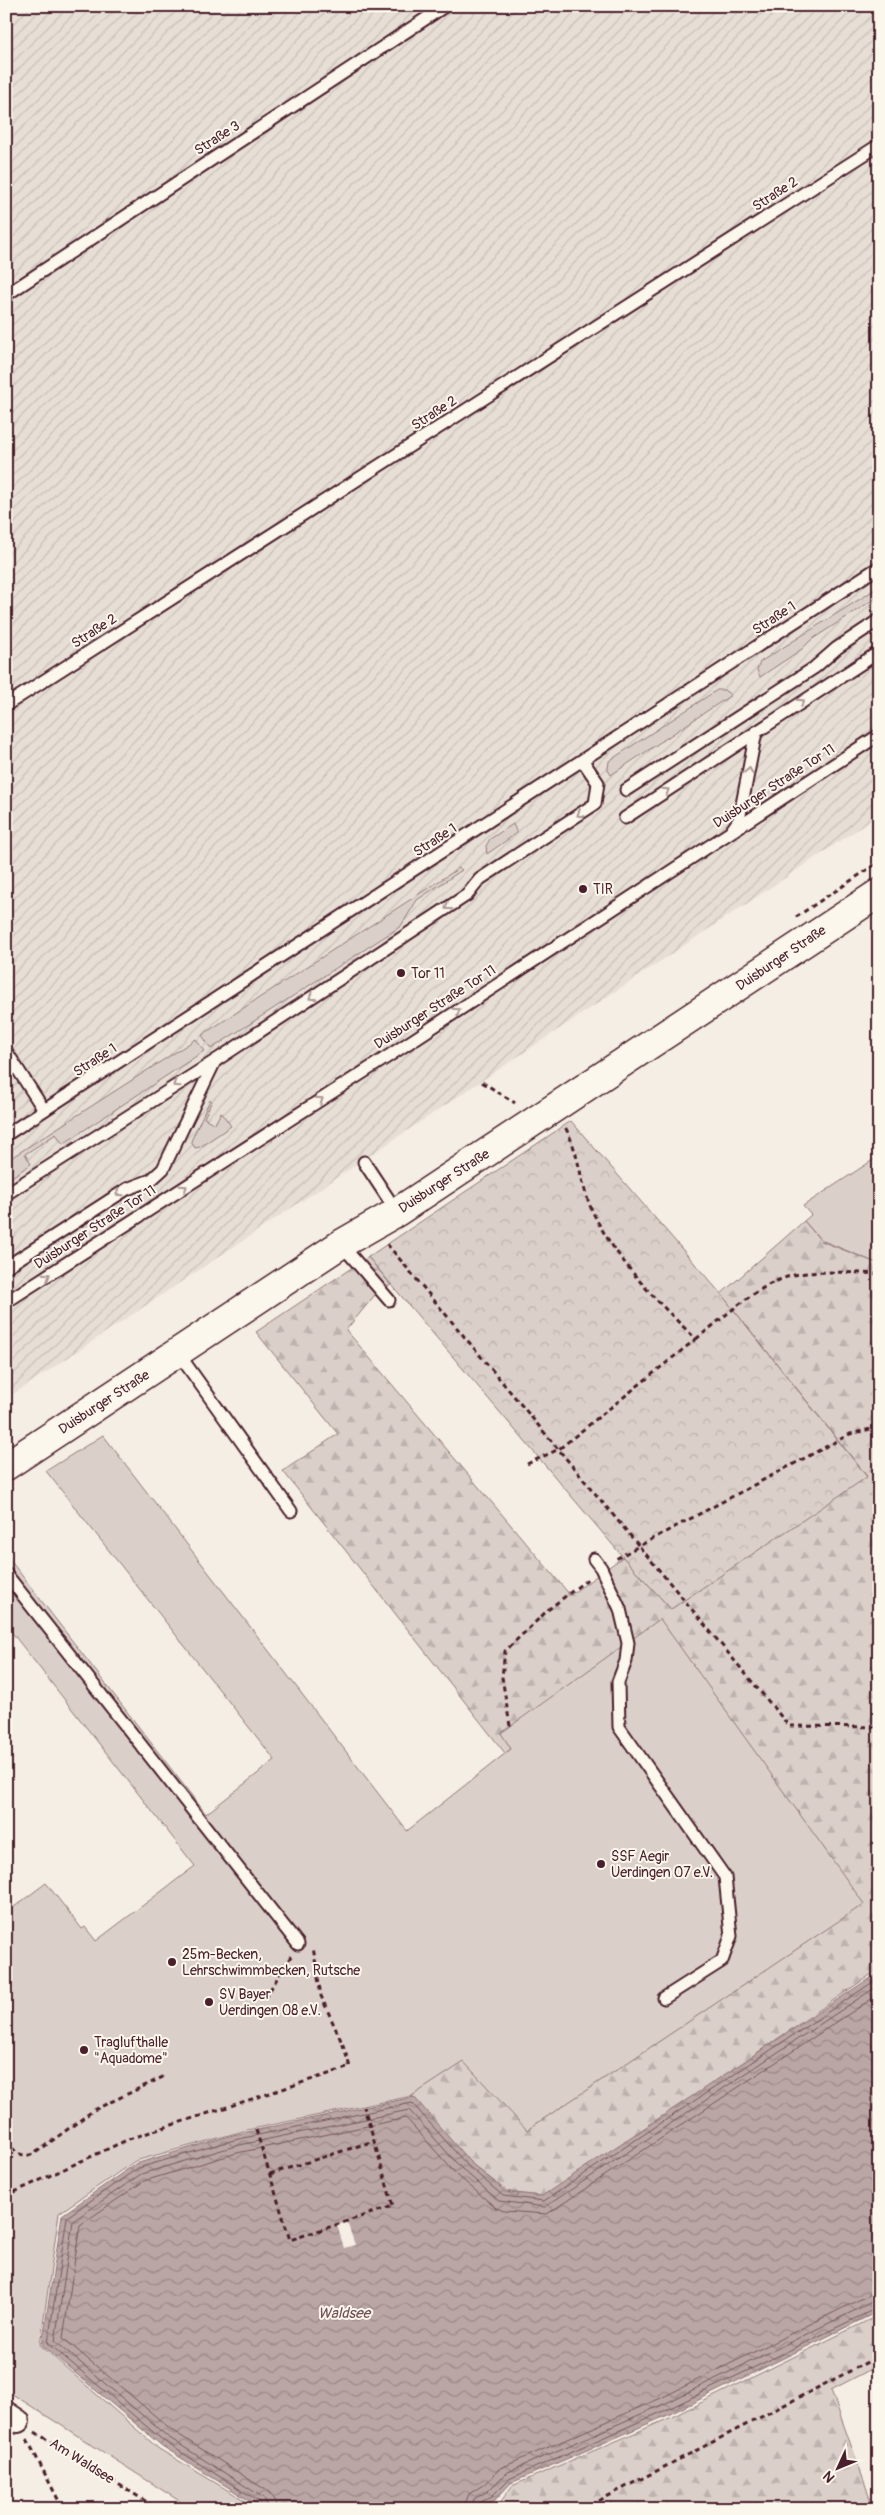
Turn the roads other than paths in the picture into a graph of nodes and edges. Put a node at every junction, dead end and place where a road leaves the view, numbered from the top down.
1 (445, 6) edge
2 (879, 145) edge
3 (6, 295) edge
4 (879, 567) edge
5 (879, 620) edge
6 (879, 652) edge
7 (6, 705) edge
8 (756, 732) junction
9 (879, 735) edge
10 (583, 761) junction
11 (626, 790) dead end
12 (625, 818) dead end
13 (729, 833) junction
14 (879, 893) edge
15 (7, 1054) edge
16 (215, 1061) junction
17 (44, 1110) junction
18 (6, 1135) edge
19 (364, 1162) dead end
20 (6, 1194) edge
21 (398, 1212) junction
22 (341, 1244) junction
23 (6, 1267) edge
24 (389, 1300) dead end
25 (6, 1302) edge
26 (178, 1353) junction
27 (6, 1466) edge
28 (291, 1511) dead end
29 (598, 1564) road end
30 (6, 1574) edge
31 (298, 1944) road end
32 (664, 1998) dead end

1 - 3 lane, Straße 3
2 - 7 lane, Straße 2
4 - 10 lane, Straße 1
5 - 11 lane
8 -> 6 lane
12 -> 8 lane
13 -> 8 lane
9 - 13 lane, Duisburger Straße Tor 11
10 -> 16 lane
10 - 17 lane, Straße 1
25 -> 13 lane, Duisburger Straße Tor 11
14 - 21 main road, Duisburger Straße
15 - 17 lane
16 -> 20 lane
16 -> 23 lane
17 - 18 lane, Straße 1
19 - 21 lane
21 - 22 main road, Duisburger Straße
22 - 24 lane
22 - 26 main road, Duisburger Straße
26 - 27 main road, Duisburger Straße
26 - 28 lane
29 - 32 lane
30 - 31 lane

